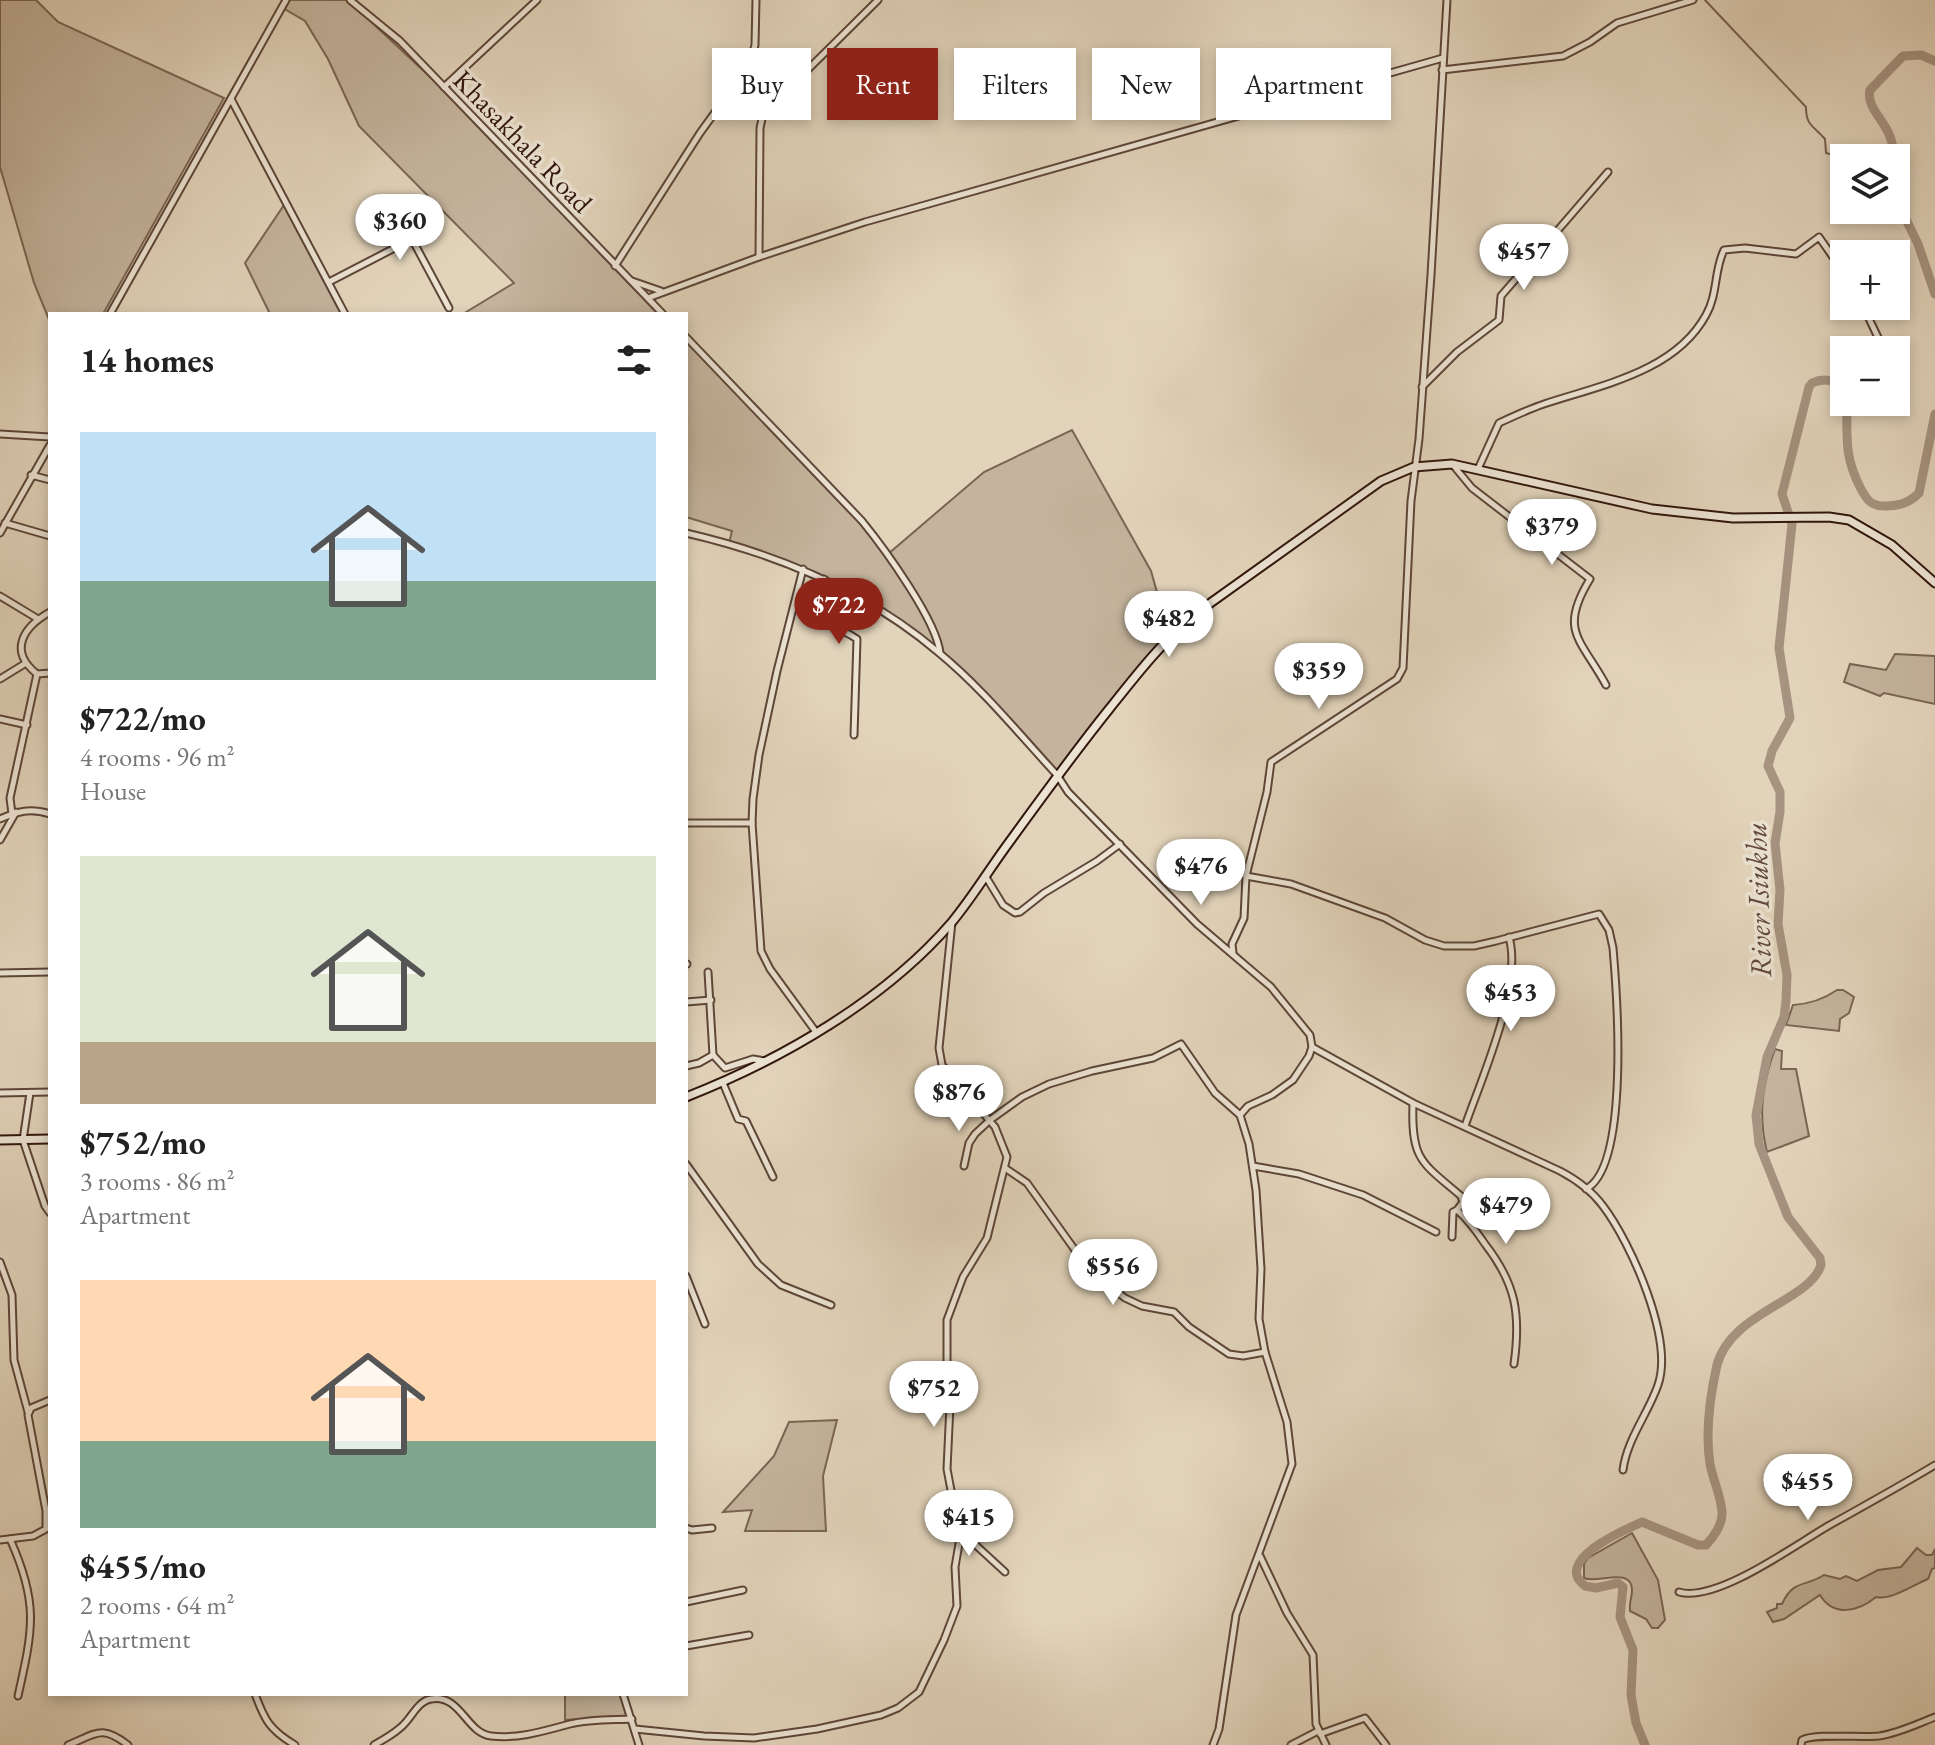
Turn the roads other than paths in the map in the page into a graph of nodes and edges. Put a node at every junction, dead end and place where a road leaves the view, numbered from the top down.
1 (286, 0) edge
2 (350, 0) edge
3 (537, 0) edge
4 (756, 0) edge
5 (878, 0) edge
6 (1447, 0) edge
7 (1693, 0) edge
8 (1443, 57) junction
9 (1442, 70) junction
10 (444, 87) junction
11 (231, 99) junction
12 (1608, 172) dead end
13 (392, 203) dead end
14 (412, 239) junction
15 (1830, 253) edge
16 (759, 257) junction
17 (615, 266) junction
18 (630, 280) junction
19 (329, 282) junction
20 (662, 291) junction
21 (648, 298) junction
22 (449, 308) dead end
23 (111, 312) edge
24 (344, 312) edge
25 (661, 312) edge
26 (688, 339) edge
27 (1421, 388) junction
28 (0, 434) edge
29 (48, 437) edge
30 (48, 448) edge
31 (1452, 464) junction
32 (1414, 467) junction
33 (1478, 469) junction
34 (31, 475) junction
35 (48, 479) edge
36 (5, 523) junction
37 (0, 533) edge
38 (688, 534) edge
39 (48, 535) edge
40 (803, 569) junction
41 (824, 579) junction
42 (1935, 583) edge
43 (0, 596) edge
44 (48, 613) edge
45 (38, 619) junction
46 (940, 653) junction
47 (26, 663) junction
48 (48, 673) edge
49 (37, 674) junction
50 (0, 679) edge
51 (1606, 685) dead end
52 (0, 719) edge
53 (27, 725) junction
54 (854, 735) dead end
55 (1057, 775) junction
56 (14, 812) junction
57 (48, 814) edge
58 (0, 819) edge
59 (688, 823) edge
60 (752, 823) junction
61 (0, 840) edge
62 (1120, 844) junction
63 (1246, 876) junction
64 (986, 877) junction
65 (952, 921) junction
66 (1509, 937) junction
67 (1233, 954) junction
68 (48, 972) edge
69 (708, 972) dead end
70 (0, 973) edge
71 (711, 1000) junction
72 (688, 1002) edge
73 (816, 1032) junction
74 (1312, 1047) junction
75 (713, 1055) junction
76 (766, 1062) junction
77 (688, 1066) edge
78 (723, 1083) junction
79 (48, 1092) edge
80 (0, 1093) edge
81 (30, 1093) junction
82 (688, 1096) edge
83 (1413, 1103) junction
84 (1240, 1115) junction
85 (990, 1120) junction
86 (1465, 1126) junction
87 (48, 1139) edge
88 (0, 1140) edge
89 (23, 1140) junction
90 (964, 1166) dead end
91 (1253, 1166) junction
92 (688, 1167) edge
93 (1005, 1168) junction
94 (773, 1177) dead end
95 (1586, 1189) junction
96 (48, 1210) edge
97 (1457, 1210) junction
98 (1436, 1232) dead end
99 (1452, 1237) dead end
100 (0, 1262) edge
101 (688, 1281) edge
102 (831, 1305) dead end
103 (705, 1324) dead end
104 (1265, 1352) junction
105 (1514, 1364) dead end
106 (48, 1401) edge
107 (28, 1412) junction
108 (1935, 1465) edge
109 (1623, 1470) dead end
110 (47, 1503) edge
111 (959, 1523) junction
112 (712, 1528) dead end
113 (688, 1529) edge
114 (10, 1539) junction
115 (0, 1540) edge
116 (1259, 1555) junction
117 (1005, 1572) dead end
118 (743, 1590) dead end
119 (1679, 1592) dead end
120 (688, 1602) edge
121 (749, 1635) dead end
122 (688, 1646) edge
123 (18, 1696) dead end
124 (256, 1696) edge
125 (624, 1696) edge
126 (440, 1697) edge
127 (1935, 1717) edge
128 (632, 1719) junction
129 (635, 1729) junction
130 (1319, 1733) junction
131 (68, 1745) edge
132 (128, 1745) edge
133 (295, 1745) edge
134 (374, 1745) edge
135 (639, 1745) edge
136 (1213, 1745) edge
137 (1291, 1745) edge
138 (1326, 1745) edge
139 (1386, 1745) edge
140 (1801, 1745) edge

1 - 11 street
2 - 10 street, Khasakhala Road
3 - 10 street
4 - 17 street
5 - 16 street
6 - 8 street
7 - 9 street
8 - 9 street
8 - 16 street
9 - 27 street
10 - 17 street, Khasakhala Road
11 - 19 street
11 - 23 street
12 - 27 street
13 - 14 street
14 - 19 street
14 - 22 street
15 - 33 street
16 - 20 street
17 - 18 street, Khasakhala Road
18 - 20 street
18 - 21 street, Khasakhala Road
19 - 24 street
20 - 21 street
21 - 25 street, Khasakhala Road
26 - 46 street
27 - 32 street
28 - 29 street
30 - 34 street
31 - 32 main road
31 - 33 main road
31 - 51 street
32 - 55 main road
32 - 63 street
33 - 42 main road
34 - 35 street
34 - 36 street
36 - 37 street
36 - 39 street
38 - 40 street
40 - 41 street
40 - 60 street
41 - 46 street
41 - 54 street
43 - 45 street
44 - 45 street
45 - 47 street
46 - 55 street
47 - 49 street
47 - 50 street
48 - 49 street
49 - 53 street
52 - 53 street
53 - 56 street
55 - 62 street
55 - 64 main road
56 - 57 street
56 - 58 street
56 - 61 street
59 - 60 street
60 - 73 street
62 - 64 street
62 - 67 street
63 - 66 street
63 - 67 street
64 - 65 main road
65 - 73 main road
65 - 85 street
66 - 86 street
66 - 95 street
67 - 74 street
68 - 70 street
69 - 71 street
71 - 72 street
71 - 75 street
73 - 76 main road
74 - 83 street
74 - 84 street
75 - 76 street
75 - 77 street
76 - 78 main road
78 - 82 main road
78 - 94 street
79 - 81 street
80 - 81 street
81 - 89 street
83 - 86 street
83 - 97 street
84 - 85 street
84 - 91 street
85 - 90 street
85 - 93 street
86 - 95 street
87 - 89 main road
88 - 89 main road
89 - 96 street
91 - 98 street
91 - 104 street
92 - 102 street
93 - 104 street
93 - 111 street
95 - 109 street
97 - 99 street
97 - 105 street
100 - 107 street
101 - 103 street
104 - 116 street
106 - 107 street
107 - 110 street
108 - 119 street
110 - 114 street
111 - 117 street
111 - 129 street
112 - 113 street
114 - 115 street
114 - 123 street
116 - 130 street
116 - 136 street
118 - 120 street
121 - 122 street
124 - 133 street
125 - 128 street
126 - 128 street
126 - 134 street
127 - 140 street
128 - 129 street
129 - 135 street
130 - 137 street
130 - 138 street
130 - 139 street
131 - 132 street

